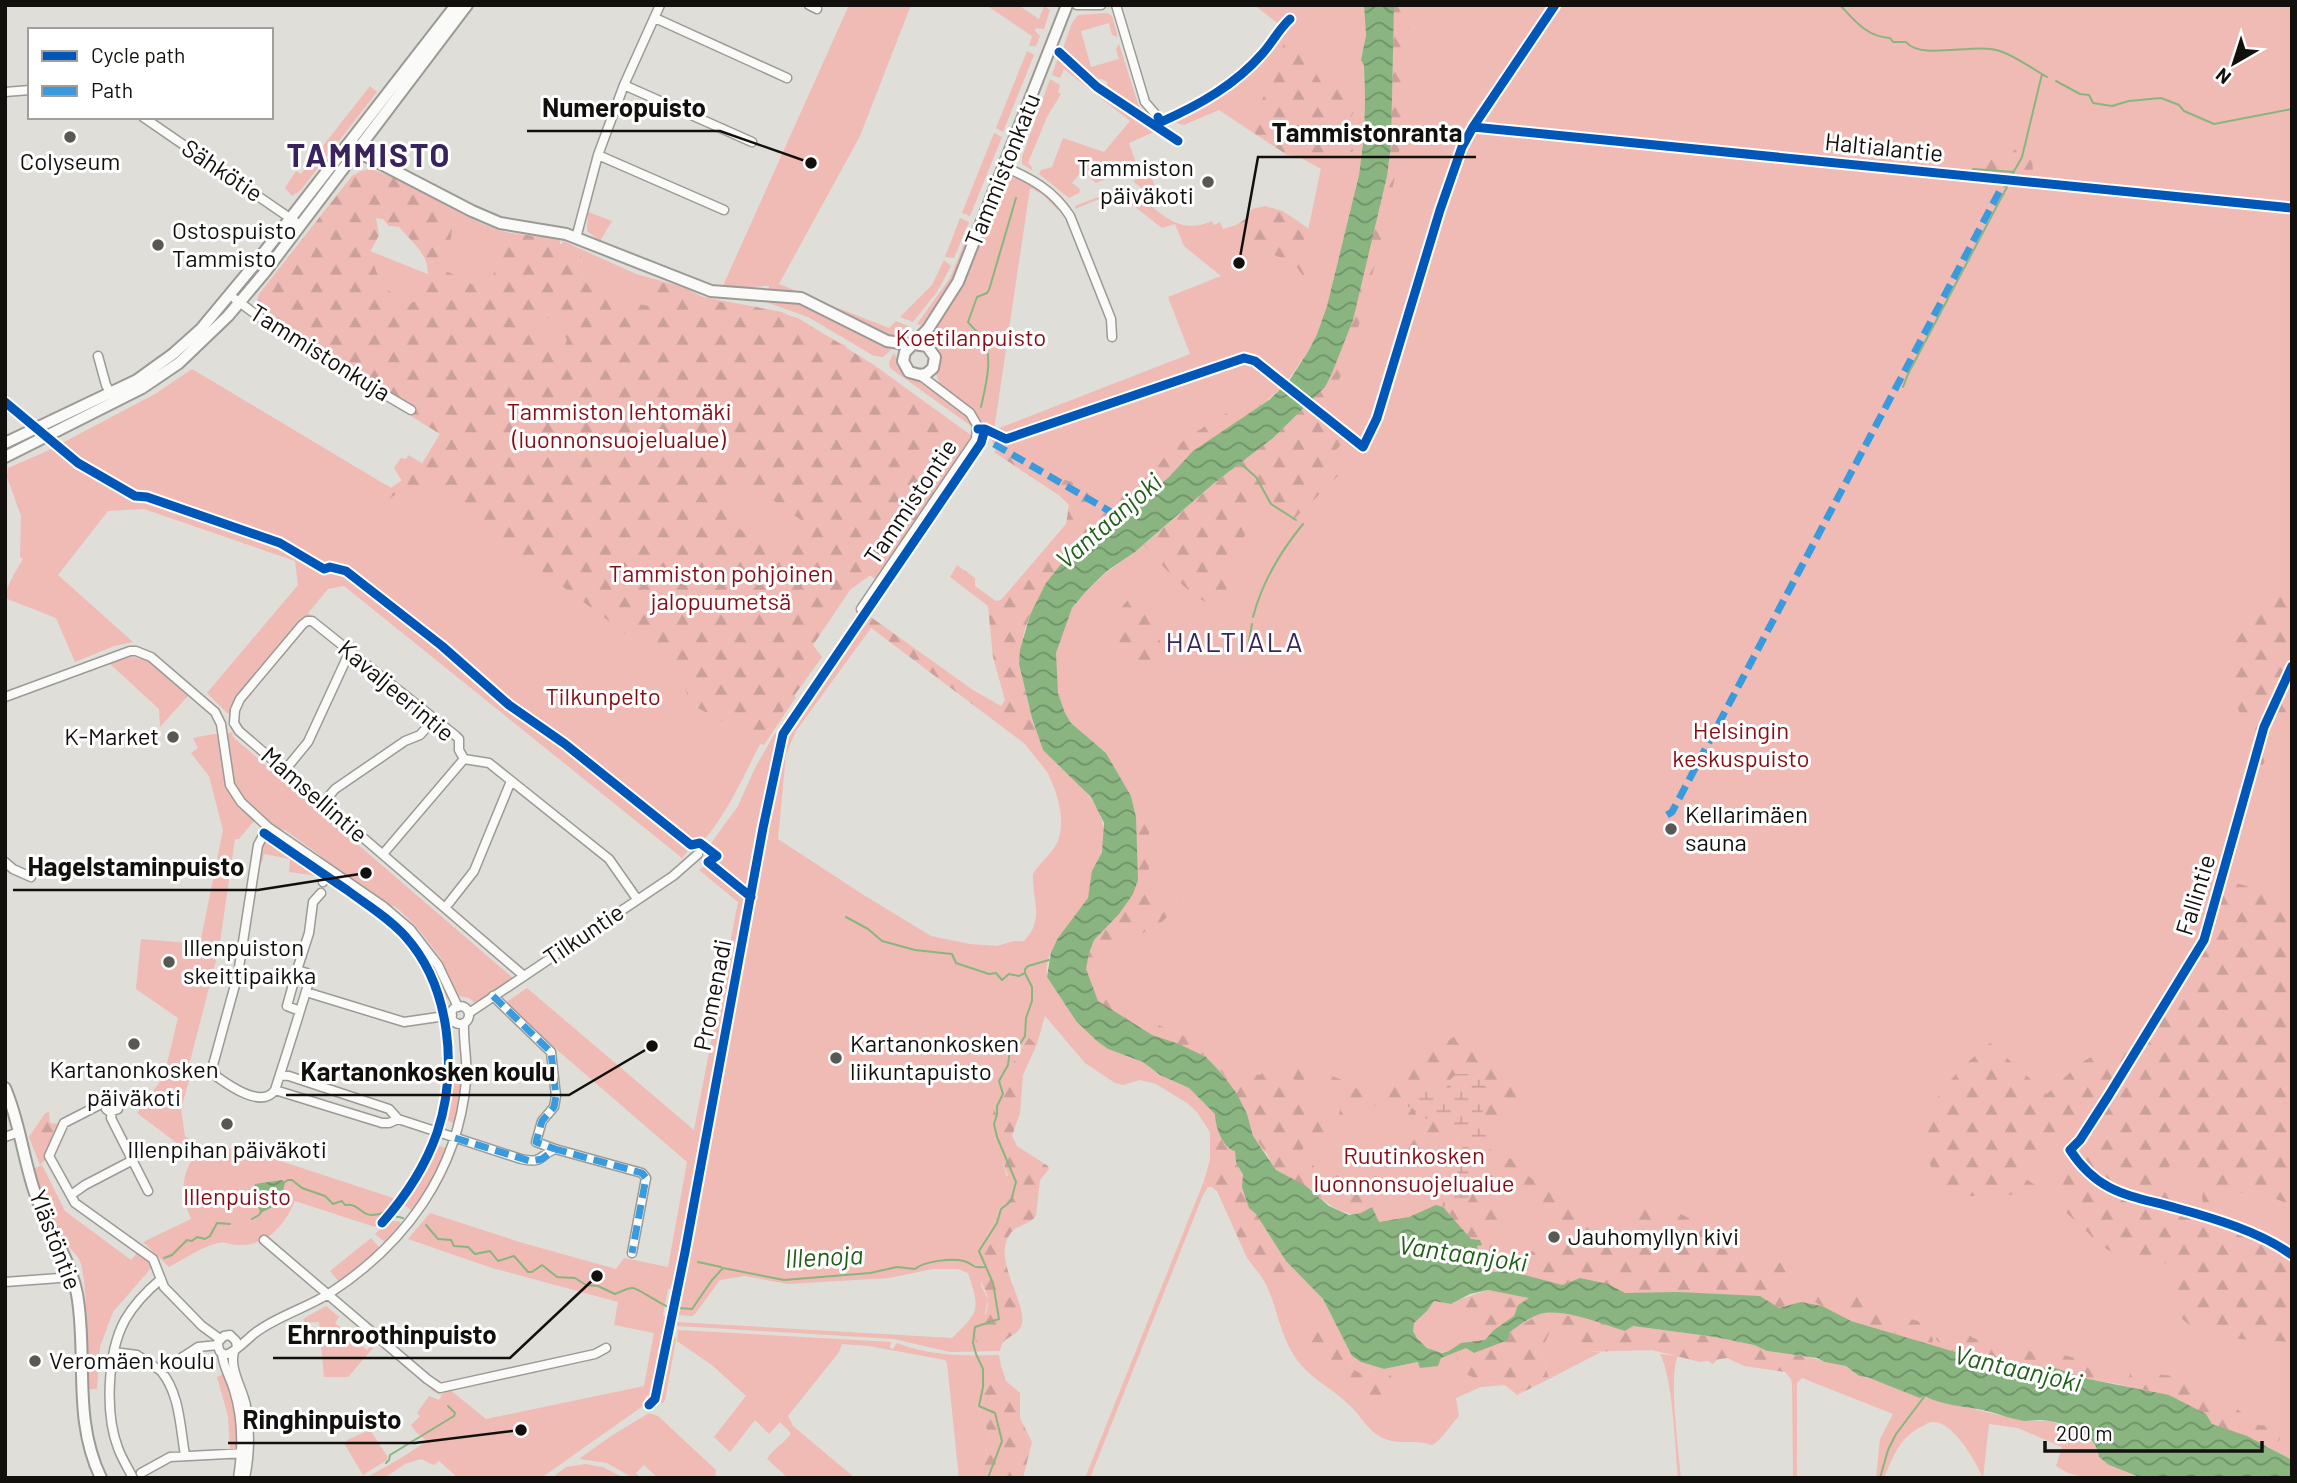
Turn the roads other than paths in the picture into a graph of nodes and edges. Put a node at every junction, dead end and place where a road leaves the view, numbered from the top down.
1 (456, 5) edge
2 (467, 5) edge
3 (660, 5) edge
4 (1067, 5) edge
5 (1077, 5) edge
6 (1101, 5) edge
7 (1116, 5) edge
8 (655, 18) junction
9 (787, 78) dead end
10 (624, 85) junction
11 (28, 90) edge
12 (5, 92) edge
13 (1158, 117) dead end
14 (146, 119) edge
15 (752, 142) dead end
16 (352, 147) junction
17 (598, 155) junction
18 (1005, 167) junction
19 (724, 210) dead end
20 (289, 218) junction
21 (299, 225) junction
22 (576, 238) junction
23 (230, 295) junction
24 (240, 303) junction
25 (929, 329) junction
26 (1112, 337) dead end
27 (887, 341) junction
28 (913, 344) junction
29 (930, 348) junction
30 (98, 356) dead end
31 (903, 361) junction
32 (933, 368) junction
33 (920, 375) junction
34 (937, 388) junction
35 (113, 397) junction
36 (411, 410) dead end
37 (5, 443) edge
38 (5, 457) edge
39 (861, 609) dead end
40 (350, 651) junction
41 (5, 697) edge
42 (434, 719) junction
43 (234, 723) junction
44 (220, 724) junction
45 (464, 759) junction
46 (285, 770) junction
47 (511, 781) junction
48 (323, 803) junction
49 (268, 827) junction
50 (383, 854) junction
51 (698, 854) dead end
52 (5, 862) edge
53 (329, 869) junction
54 (31, 877) dead end
55 (323, 882) dead end
56 (321, 893) dead end
57 (637, 899) junction
58 (445, 908) junction
59 (297, 970) junction
60 (524, 976) junction
61 (306, 992) junction
62 (493, 996) junction
63 (458, 1007) junction
64 (300, 1010) junction
65 (469, 1013) junction
66 (452, 1015) junction
67 (464, 1023) junction
68 (279, 1075) junction
69 (5, 1088) edge
70 (275, 1090) junction
71 (398, 1119) junction
72 (19, 1132) junction
73 (5, 1137) edge
74 (455, 1138) junction
75 (536, 1142) junction
76 (555, 1149) junction
77 (133, 1160) junction
78 (530, 1161) junction
79 (148, 1191) dead end
80 (71, 1195) junction
81 (264, 1240) dead end
82 (632, 1253) dead end
83 (73, 1277) junction
84 (161, 1279) junction
85 (5, 1282) edge
86 (328, 1294) junction
87 (256, 1332) junction
88 (234, 1337) junction
89 (220, 1345) junction
90 (606, 1348) dead end
91 (235, 1350) junction
92 (114, 1352) junction
93 (161, 1371) junction
94 (245, 1453) junction
95 (185, 1455) junction
96 (137, 1476) edge
97 (101, 1478) edge
98 (237, 1478) edge
99 (246, 1478) edge

1 - 16 street
2 - 16 street
3 - 8 street
4 - 18 street, Tammistonkatu
5 - 6 street
7 - 13 street
8 - 9 street
8 - 10 street
10 - 15 street
10 - 17 street
11 - 12 street
14 - 20 street, Sähkötie
16 - 20 street
16 - 21 street
16 - 22 street
17 - 19 street
17 - 22 street
18 - 25 street, Tammistonkatu
18 - 26 street
20 - 21 street, Sähkötie
20 - 23 street
21 - 24 street
22 - 27 street
23 - 24 street, Tammistonkuja
23 - 35 street
24 - 35 street
24 - 36 street, Tammistonkuja
25 - 28 street, Tammistonkatu
25 - 29 street
27 - 28 street
27 - 31 street
28 - 29 street
28 - 31 street
29 - 32 street
30 - 35 street
31 - 33 street
32 - 33 street
32 - 34 street
33 - 34 street, Tammistontie
34 - 39 street, Tammistontie
35 - 37 street
35 - 38 street
40 - 42 street, Kavaljeerintie
40 - 43 street, Kavaljeerintie
40 - 46 street
41 - 44 street
42 - 45 street, Kavaljeerintie
42 - 48 street
43 - 44 street
43 - 46 street, Mamsellintie
44 - 49 street
45 - 47 street, Kavaljeerintie
45 - 50 street
46 - 48 street, Mamsellintie
47 - 57 street, Kavaljeerintie
47 - 58 street
48 - 50 street, Mamsellintie
49 - 53 street
49 - 70 street
50 - 58 street, Mamsellintie
51 - 57 street, Tilkuntie
52 - 54 street
53 - 55 street
53 - 63 street
56 - 59 street
57 - 60 street, Tilkuntie
58 - 60 street, Mamsellintie
59 - 61 street
59 - 64 street
60 - 62 street, Tilkuntie
61 - 64 street
61 - 66 street
62 - 65 street, Tilkuntie
62 - 75 street
63 - 65 street
63 - 66 street
64 - 68 street
65 - 67 street
66 - 67 street
67 - 74 street
68 - 70 street
68 - 71 street
69 - 72 street, Ylästöntie
70 - 71 street
71 - 74 street
72 - 73 street
72 - 83 street, Ylästöntie
74 - 78 street
74 - 86 street
75 - 76 street
75 - 78 street
76 - 78 street
76 - 82 street
77 - 79 street
77 - 80 street
77 - 80 street
80 - 84 street
81 - 86 street
83 - 85 street
83 - 97 street, Ylästöntie
84 - 89 street
84 - 92 street
86 - 87 street
86 - 90 street
87 - 88 street
87 - 91 street
88 - 89 street
88 - 91 street
89 - 91 street
89 - 93 street
89 - 94 street
91 - 94 street
92 - 93 street
92 - 96 street
93 - 95 street
94 - 95 street
94 - 98 street
94 - 99 street
95 - 96 street

